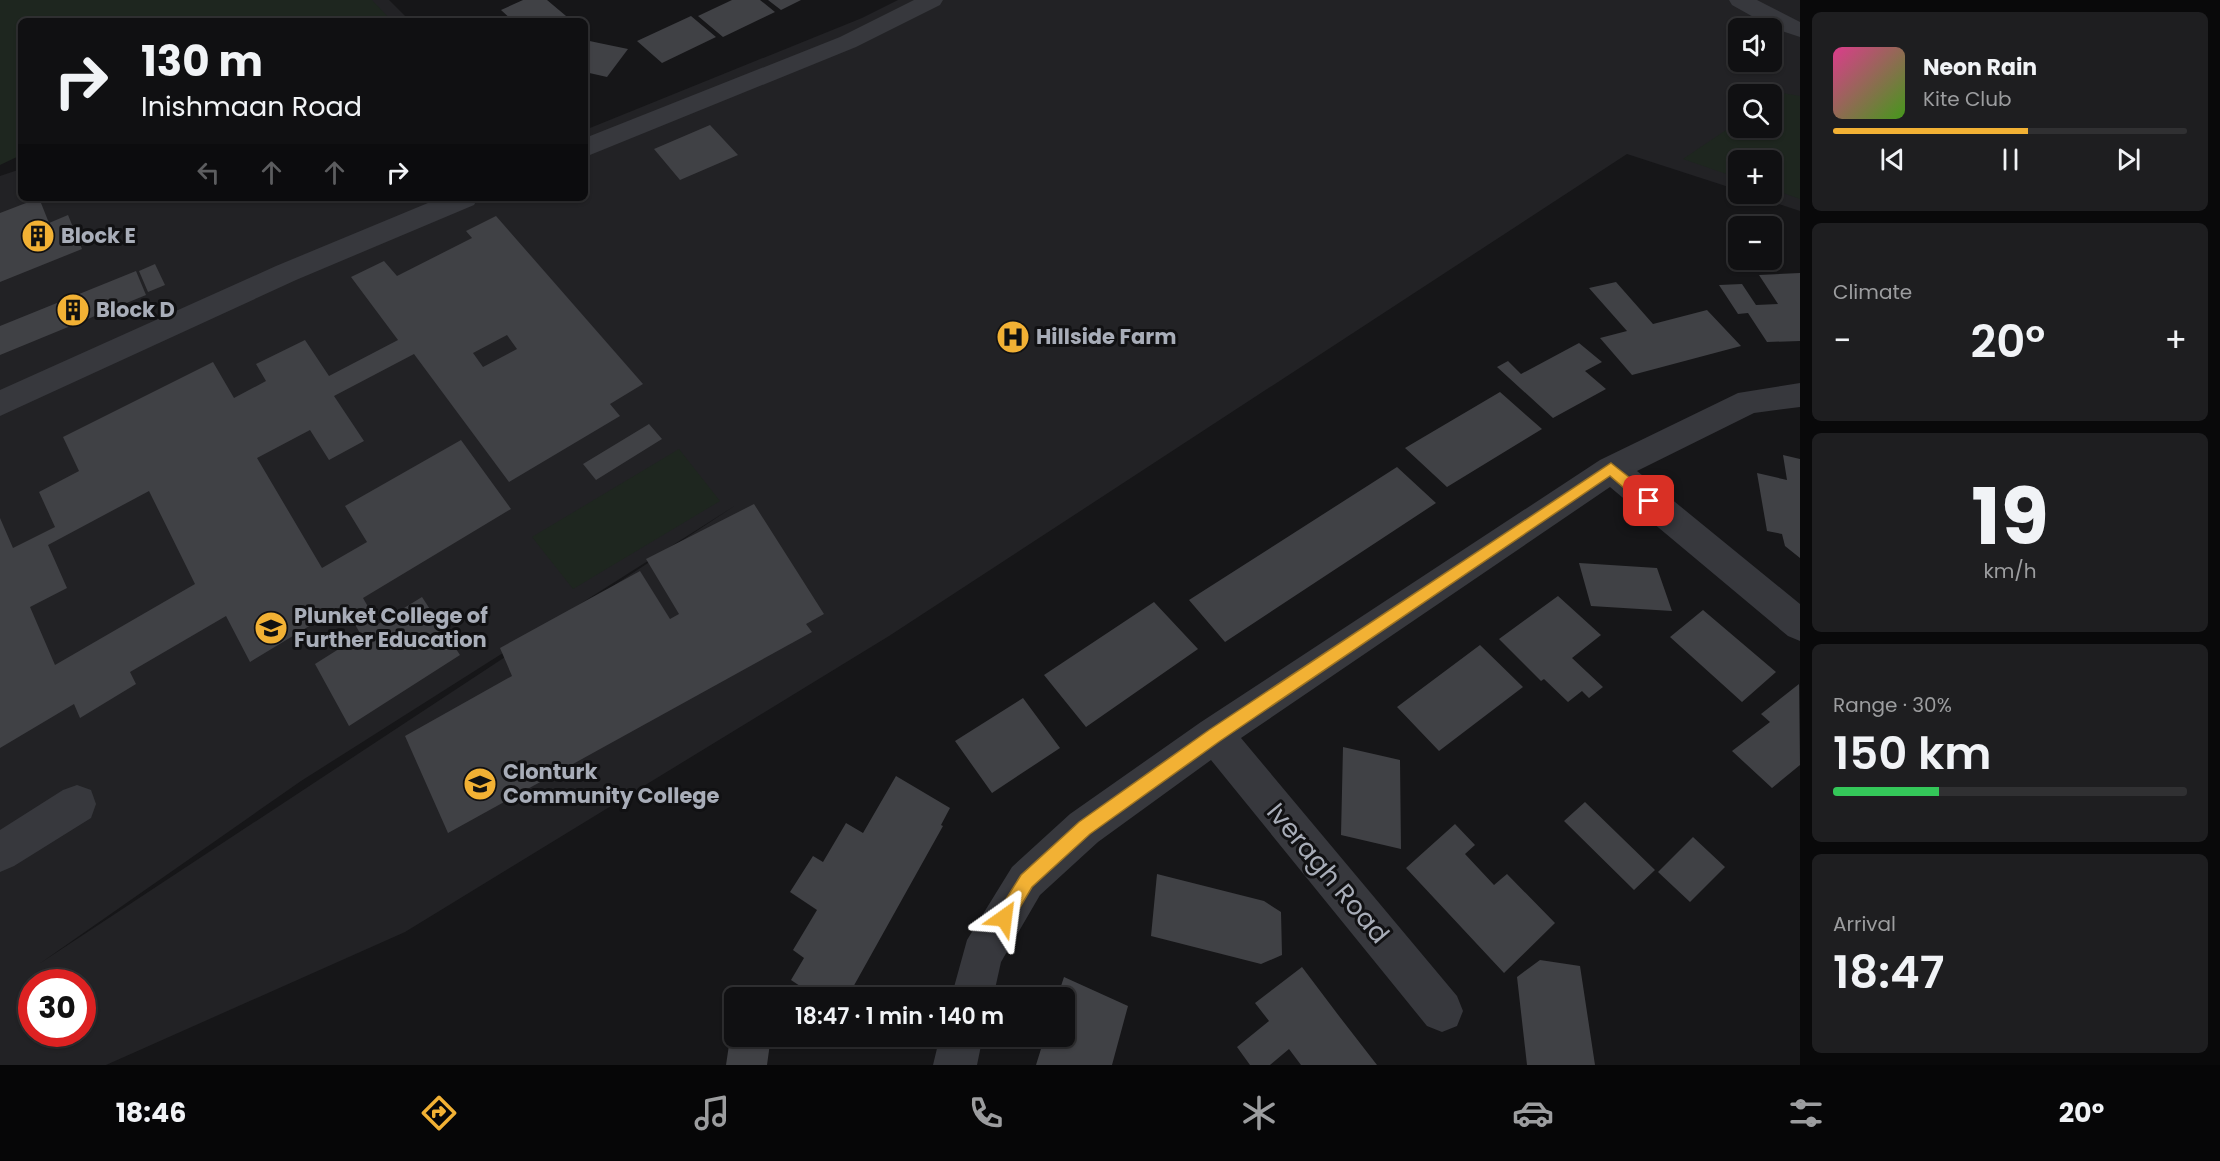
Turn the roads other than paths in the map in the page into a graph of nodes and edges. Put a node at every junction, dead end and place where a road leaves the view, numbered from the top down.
1 (932, 0) edge
2 (1740, 0) edge
3 (1800, 30) edge
4 (588, 147) edge
5 (458, 201) edge
6 (1800, 395) edge
7 (0, 404) edge
8 (1611, 469) junction
9 (1800, 626) edge
10 (1214, 735) junction
11 (77, 804) dead end
12 (0, 852) edge
13 (975, 987) edge
14 (1442, 1011) dead end
15 (959, 1047) edge
16 (955, 1065) edge

1 - 4 street
2 - 3 street
5 - 7 street
6 - 8 street
8 - 9 street
8 - 10 street
10 - 13 street
10 - 14 street, Iveragh Road
11 - 12 street
15 - 16 street

